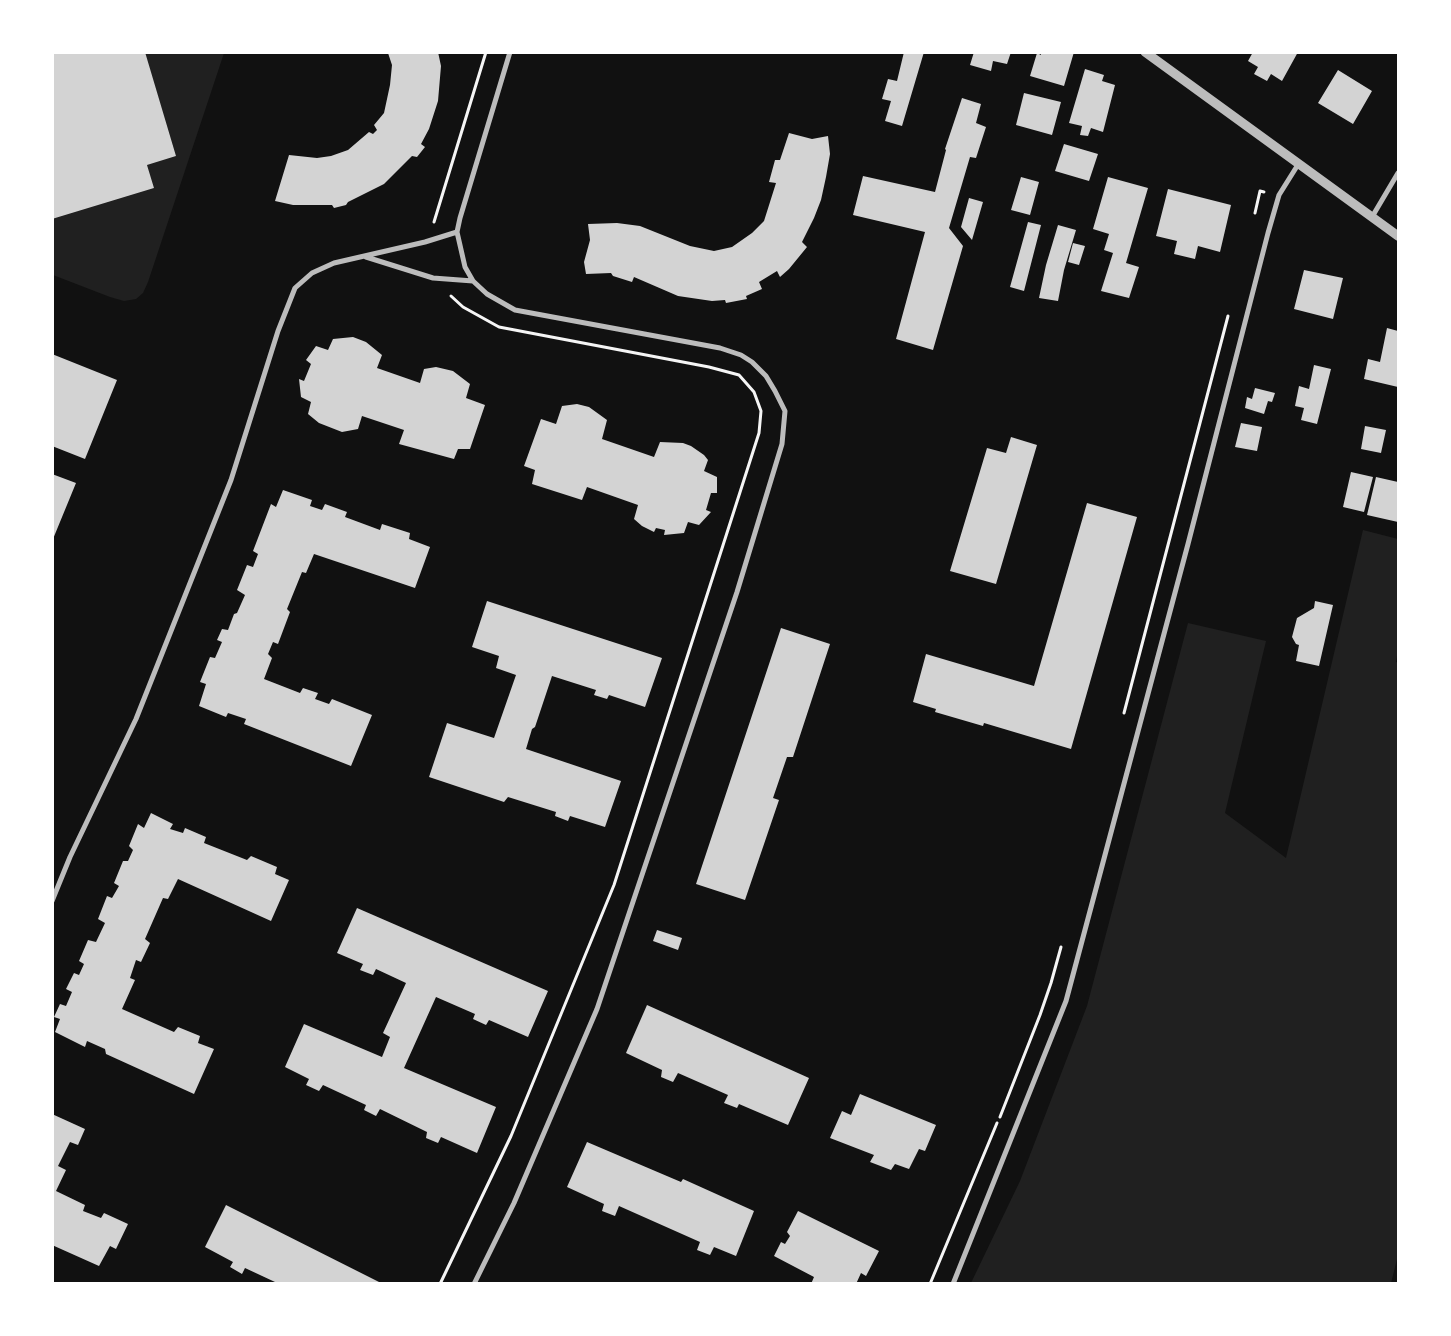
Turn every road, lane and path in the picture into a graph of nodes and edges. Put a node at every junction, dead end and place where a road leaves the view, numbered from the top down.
1 (486, 52) edge
2 (510, 52) edge
3 (1145, 52) edge
4 (1299, 163) junction
5 (1398, 173) edge
6 (1260, 191) dead end
7 (1372, 217) junction
8 (1253, 219) dead end
9 (458, 232) junction
10 (1398, 236) edge
11 (425, 242) junction
12 (366, 257) junction
13 (433, 278) junction
14 (473, 281) junction
15 (1229, 311) dead end
16 (1123, 717) dead end
17 (52, 901) edge
18 (1062, 945) dead end
19 (440, 1284) edge
20 (474, 1284) edge
21 (930, 1284) edge
22 (953, 1284) edge

1 - 11 path
2 - 9 street
3 - 4 street
4 - 7 street
4 - 22 street
5 - 7 street
6 - 8 path
7 - 10 street
9 - 11 street
9 - 14 street
11 - 12 street
12 - 13 street
12 - 17 street
13 - 14 street
13 - 19 path
14 - 20 street
15 - 16 path
18 - 21 path

